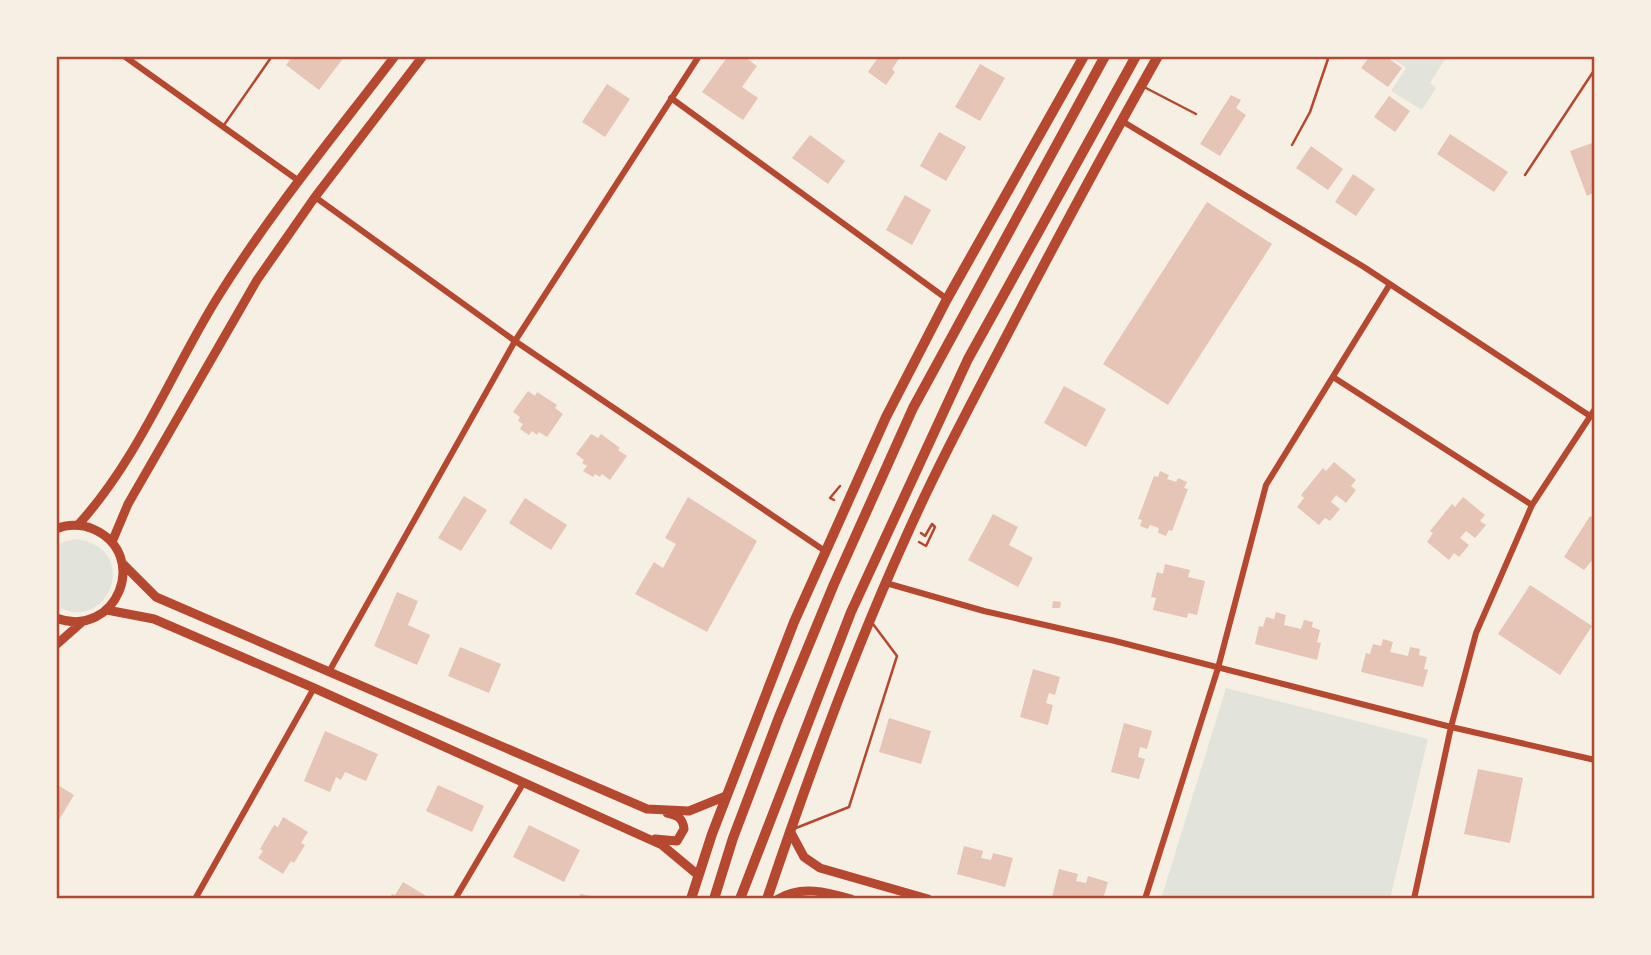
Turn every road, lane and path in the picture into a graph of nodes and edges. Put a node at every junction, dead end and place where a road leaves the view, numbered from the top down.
1 (124, 56) edge
2 (395, 56) edge
3 (423, 56) edge
4 (699, 56) edge
5 (1084, 56) edge
6 (1105, 56) edge
7 (1136, 56) edge
8 (1158, 56) edge
9 (1329, 56) edge
10 (270, 59) dead end
11 (1595, 69) edge
12 (1141, 85) junction
13 (671, 98) junction
14 (1196, 114) dead end
15 (1122, 121) junction
16 (223, 128) junction
17 (1292, 145) dead end
18 (1525, 175) dead end
19 (299, 181) junction
20 (315, 197) junction
21 (1390, 284) junction
22 (947, 299) junction
23 (515, 341) junction
24 (1333, 377) junction
25 (1595, 409) edge
26 (1590, 416) junction
27 (842, 483) dead end
28 (830, 498) dead end
29 (1532, 505) junction
30 (78, 525) junction
31 (56, 530) edge
32 (920, 533) dead end
33 (112, 542) junction
34 (926, 546) dead end
35 (825, 551) junction
36 (122, 563) junction
37 (886, 583) junction
38 (107, 610) junction
39 (56, 618) edge
40 (869, 620) junction
41 (82, 622) junction
42 (56, 646) edge
43 (1218, 668) junction
44 (330, 670) junction
45 (314, 688) junction
46 (1451, 727) junction
47 (1595, 760) edge
48 (524, 782) junction
49 (726, 796) junction
50 (647, 809) junction
51 (790, 831) junction
52 (643, 838) junction
53 (698, 875) junction
54 (195, 899) edge
55 (455, 899) edge
56 (691, 899) edge
57 (714, 899) edge
58 (740, 899) edge
59 (766, 899) edge
60 (778, 899) edge
61 (851, 899) edge
62 (928, 899) edge
63 (1145, 899) edge
64 (1414, 899) edge

1 - 16 street
2 - 19 main road
3 - 20 main road
4 - 13 street
5 - 22 highway
6 - 57 highway
7 - 58 highway
8 - 12 highway
9 - 17 lane
10 - 16 lane
11 - 18 lane
12 - 14 lane
12 - 15 highway
13 - 22 street
13 - 23 street
15 - 21 street
15 - 37 highway
16 - 19 street
19 - 30 main road
20 - 23 street
20 - 33 main road
21 - 24 street
21 - 26 street
22 - 35 highway
23 - 35 street
23 - 44 street
24 - 29 street
24 - 43 street
25 - 26 street
26 - 29 street
27 - 28 path
29 - 46 street
30 - 31 main road
30 - 33 main road
32 - 34 path
33 - 36 main road
35 - 49 highway
36 - 38 main road
36 - 44 main road
37 - 40 highway
37 - 43 street
38 - 41 main road
38 - 45 main road
39 - 41 main road
40 - 51 highway
40 - 51 lane
41 - 42 main road
43 - 46 street
43 - 63 street
44 - 50 main road
45 - 48 main road
45 - 54 street
46 - 47 street
46 - 64 street
48 - 52 main road
48 - 55 street
49 - 50 main road
49 - 53 highway
50 - 52 main road
51 - 59 highway
51 - 62 main road
52 - 53 main road
53 - 56 highway
60 - 61 main road

